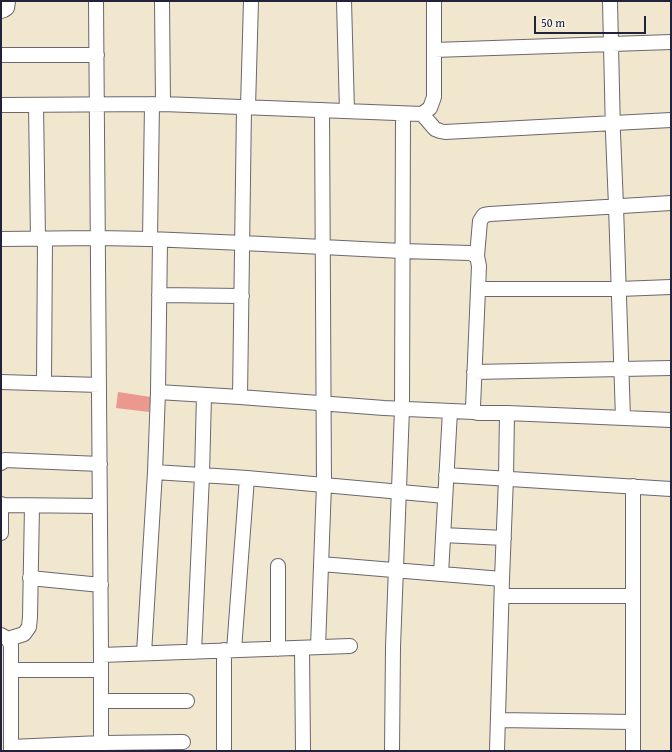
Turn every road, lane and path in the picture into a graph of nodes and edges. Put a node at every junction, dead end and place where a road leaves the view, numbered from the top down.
1 (8, 1) edge
2 (96, 1) edge
3 (162, 1) edge
4 (251, 1) edge
5 (344, 1) edge
6 (434, 1) edge
7 (610, 1) edge
8 (1, 11) edge
9 (671, 42) edge
10 (611, 44) junction
11 (434, 50) junction
12 (1, 55) edge
13 (97, 55) junction
14 (97, 104) junction
15 (157, 104) junction
16 (1, 105) edge
17 (36, 105) junction
18 (246, 107) junction
19 (322, 110) junction
20 (347, 111) junction
21 (403, 114) junction
22 (422, 114) junction
23 (671, 120) edge
24 (612, 123) junction
25 (671, 203) edge
26 (616, 206) junction
27 (98, 238) junction
28 (42, 239) junction
29 (1, 240) edge
30 (155, 240) junction
31 (243, 243) junction
32 (322, 247) junction
33 (402, 252) junction
34 (477, 256) junction
35 (671, 287) edge
36 (478, 289) junction
37 (619, 289) junction
38 (160, 295) junction
39 (242, 296) junction
40 (671, 368) edge
41 (622, 369) junction
42 (474, 372) junction
43 (1, 382) edge
44 (44, 383) junction
45 (99, 385) junction
46 (158, 392) junction
47 (204, 395) junction
48 (240, 397) junction
49 (324, 404) junction
50 (402, 409) junction
51 (450, 411) junction
52 (474, 412) junction
53 (506, 413) junction
54 (623, 418) junction
55 (671, 420) edge
56 (1, 463) edge
57 (100, 464) junction
58 (155, 472) junction
59 (202, 475) junction
60 (446, 475) junction
61 (247, 478) junction
62 (506, 478) junction
63 (324, 485) junction
64 (633, 486) junction
65 (671, 489) edge
66 (399, 492) junction
67 (445, 496) junction
68 (1, 504) edge
69 (32, 506) junction
70 (100, 506) junction
71 (1, 533) edge
72 (443, 535) junction
73 (504, 538) junction
74 (321, 564) junction
75 (278, 566) dead end
76 (396, 570) junction
77 (441, 574) junction
78 (30, 578) junction
79 (502, 579) junction
80 (101, 585) junction
81 (502, 596) junction
82 (633, 596) junction
83 (5, 637) edge
84 (350, 646) dead end
85 (318, 647) junction
86 (302, 648) junction
87 (278, 649) junction
88 (229, 650) junction
89 (194, 652) junction
90 (144, 653) junction
91 (102, 655) junction
92 (11, 670) junction
93 (101, 670) junction
94 (101, 701) junction
95 (187, 702) dead end
96 (498, 720) junction
97 (633, 722) junction
98 (183, 742) dead end
99 (101, 747) edge
100 (11, 749) edge
101 (224, 751) edge
102 (303, 751) edge
103 (392, 751) edge
104 (497, 751) edge
105 (633, 751) edge

1 - 8 street
2 - 13 street
3 - 15 street
4 - 18 street
5 - 20 street
6 - 11 street
7 - 10 street
9 - 10 street
10 - 11 street
10 - 24 street
11 - 22 street
12 - 13 street
13 - 14 street
14 - 15 street
14 - 17 street
14 - 27 street
15 - 18 street
15 - 30 street
16 - 17 street
17 - 28 street
18 - 19 street
18 - 31 street
19 - 20 street
19 - 32 street
20 - 21 street
21 - 22 street
21 - 33 street
22 - 24 street
23 - 24 street
24 - 26 street
25 - 26 street
26 - 34 street
26 - 37 street
27 - 28 street
27 - 30 street
27 - 45 street
28 - 29 street
28 - 44 street
30 - 31 street
30 - 38 street
31 - 32 street
31 - 39 street
32 - 33 street
32 - 49 street
33 - 34 street
33 - 50 street
34 - 36 street
35 - 37 street
36 - 37 street
36 - 42 street
37 - 41 street
38 - 39 street
38 - 46 street
39 - 48 street
40 - 41 street
41 - 42 street
41 - 54 street
42 - 52 street
43 - 44 street
44 - 45 street
45 - 57 street
46 - 47 street
46 - 58 street
47 - 48 street
47 - 59 street
48 - 49 street
49 - 50 street
49 - 63 street
50 - 51 street
50 - 66 street
51 - 52 street
51 - 60 street
52 - 53 street
53 - 54 street
53 - 62 street
54 - 55 street
56 - 57 street
57 - 70 street
58 - 59 street
58 - 90 street
59 - 61 street
59 - 89 street
60 - 62 street
60 - 67 street
61 - 63 street
61 - 88 street
62 - 64 street
62 - 73 street
63 - 66 street
63 - 74 street
64 - 65 street
64 - 82 street
66 - 67 street
66 - 76 street
67 - 72 street
68 - 69 street
68 - 71 street
69 - 70 street
69 - 78 street
70 - 80 street
72 - 73 street
72 - 77 street
73 - 79 street
74 - 76 street
74 - 85 street
75 - 87 street
76 - 77 street
76 - 103 street
77 - 79 street
78 - 80 street
78 - 83 street
79 - 81 street
80 - 91 street
81 - 82 street
81 - 96 street
82 - 97 street
83 - 92 street
84 - 85 street
85 - 86 street
86 - 87 street
86 - 102 street
87 - 88 street
88 - 89 street
88 - 101 street
89 - 90 street
90 - 91 street
91 - 93 street
92 - 93 street
92 - 100 street
93 - 94 street
94 - 95 street
94 - 99 street
96 - 97 street
96 - 104 street
97 - 105 street
98 - 99 street
99 - 100 street

